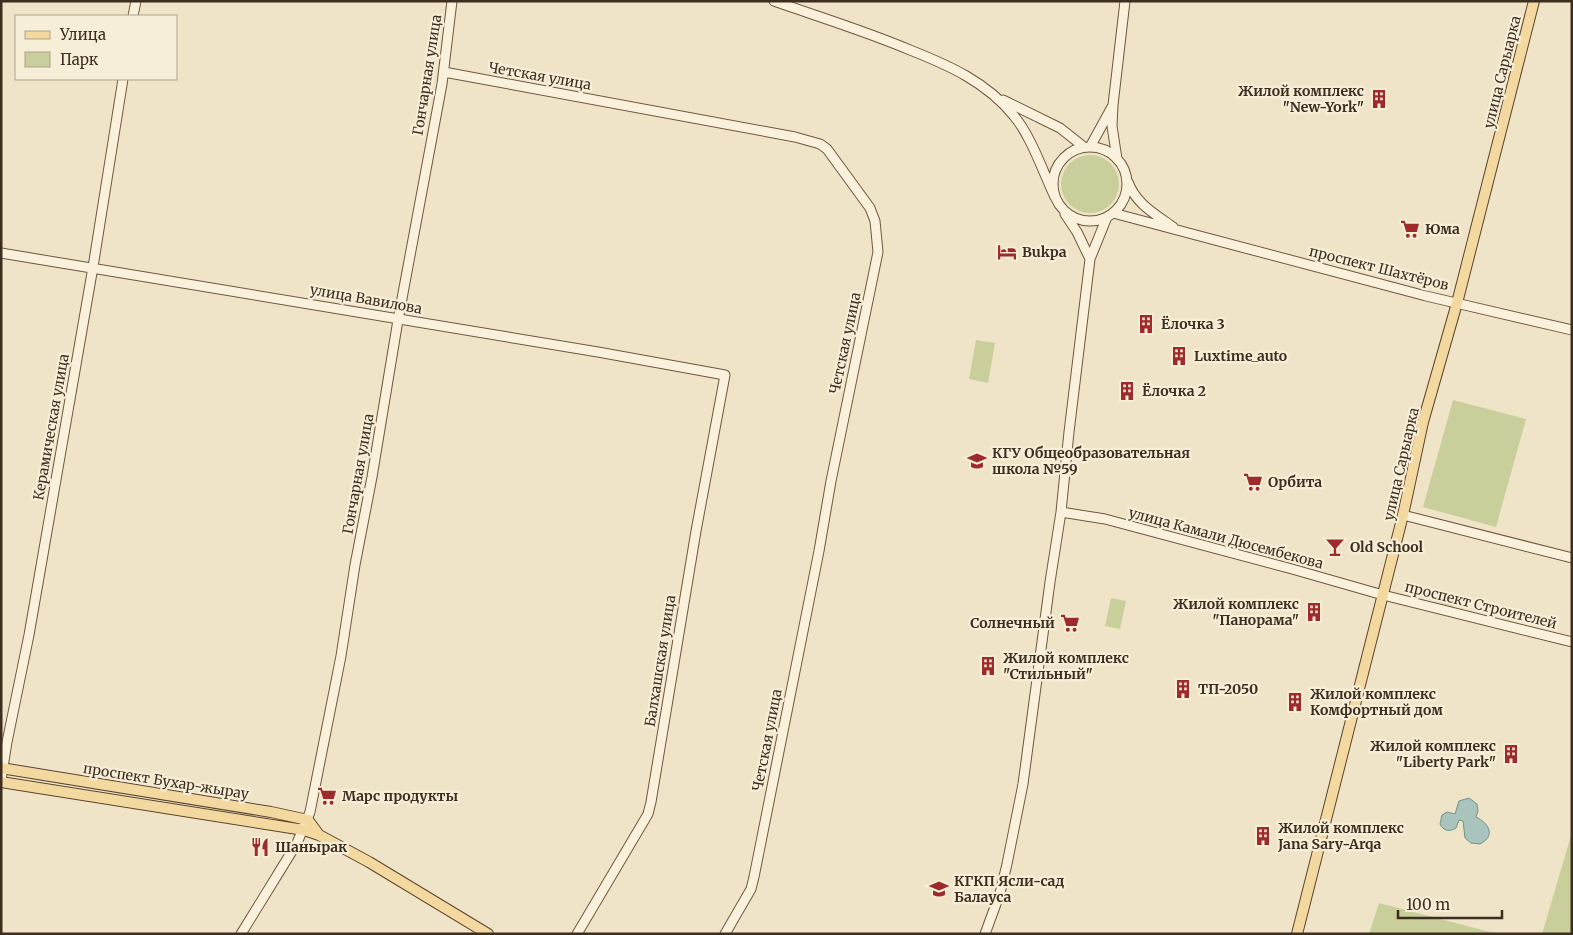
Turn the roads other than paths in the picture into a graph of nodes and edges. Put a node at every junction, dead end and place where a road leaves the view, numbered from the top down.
1 (136, 1) edge
2 (452, 1) edge
3 (774, 1) edge
4 (1125, 1) edge
5 (1534, 1) edge
6 (133, 15) edge
7 (444, 72) junction
8 (123, 80) edge
9 (998, 98) junction
10 (1113, 105) junction
11 (1087, 147) junction
12 (1117, 159) junction
13 (1126, 175) junction
14 (1055, 197) junction
15 (1061, 208) junction
16 (1110, 215) junction
17 (1179, 231) junction
18 (1, 253) edge
19 (1090, 259) junction
20 (93, 267) junction
21 (1457, 302) junction
22 (398, 320) junction
23 (1572, 330) edge
24 (725, 375) joint
25 (1061, 512) junction
26 (1403, 515) junction
27 (1572, 558) edge
28 (1383, 595) junction
29 (1572, 642) edge
30 (2, 769) edge
31 (1, 781) edge
32 (308, 820) junction
33 (304, 830) junction
34 (319, 835) junction
35 (241, 934) edge
36 (488, 934) edge
37 (577, 934) edge
38 (725, 934) edge
39 (985, 934) edge
40 (1297, 934) edge

1 - 6 street
2 - 7 street, Гончарная улица
3 - 9 street
4 - 10 street
5 - 21 main road, улица Сарыарка
7 - 22 street, Гончарная улица
7 - 38 street, Четская улица
8 - 20 street, Керамическая улица
9 - 11 street
9 - 14 street
10 - 11 street
10 - 12 street
11 - 12 street
11 - 14 street
12 - 13 street
13 - 16 street
13 - 17 street
14 - 15 street
15 - 16 street
15 - 19 street
16 - 17 street, проспект Шахтёров
16 - 19 street
17 - 21 street, проспект Шахтёров
18 - 20 street, улица Вавилова
19 - 25 street
20 - 22 street, улица Вавилова
20 - 30 street, Керамическая улица
21 - 23 street, проспект Шахтёров
21 - 26 main road, улица Сарыарка
22 - 24 street, улица Вавилова
22 - 32 street, Гончарная улица
24 - 37 street, Балхашская улица
25 - 28 street, улица Камали Дюсембекова
25 - 39 street
26 - 27 street
26 - 28 main road, улица Сарыарка
28 - 29 street, проспект Строителей
28 - 40 main road, улица Сарыарка
30 - 31 street, Керамическая улица
30 - 32 main road, проспект Бухар-жырау
31 - 33 main road, проспект Бухар-жырау
32 - 33 street, Гончарная улица
32 - 34 main road, проспект Бухар-жырау
33 - 34 main road, проспект Бухар-жырау
33 - 35 street, Гончарная улица
34 - 36 main road, проспект Бухар-жырау

